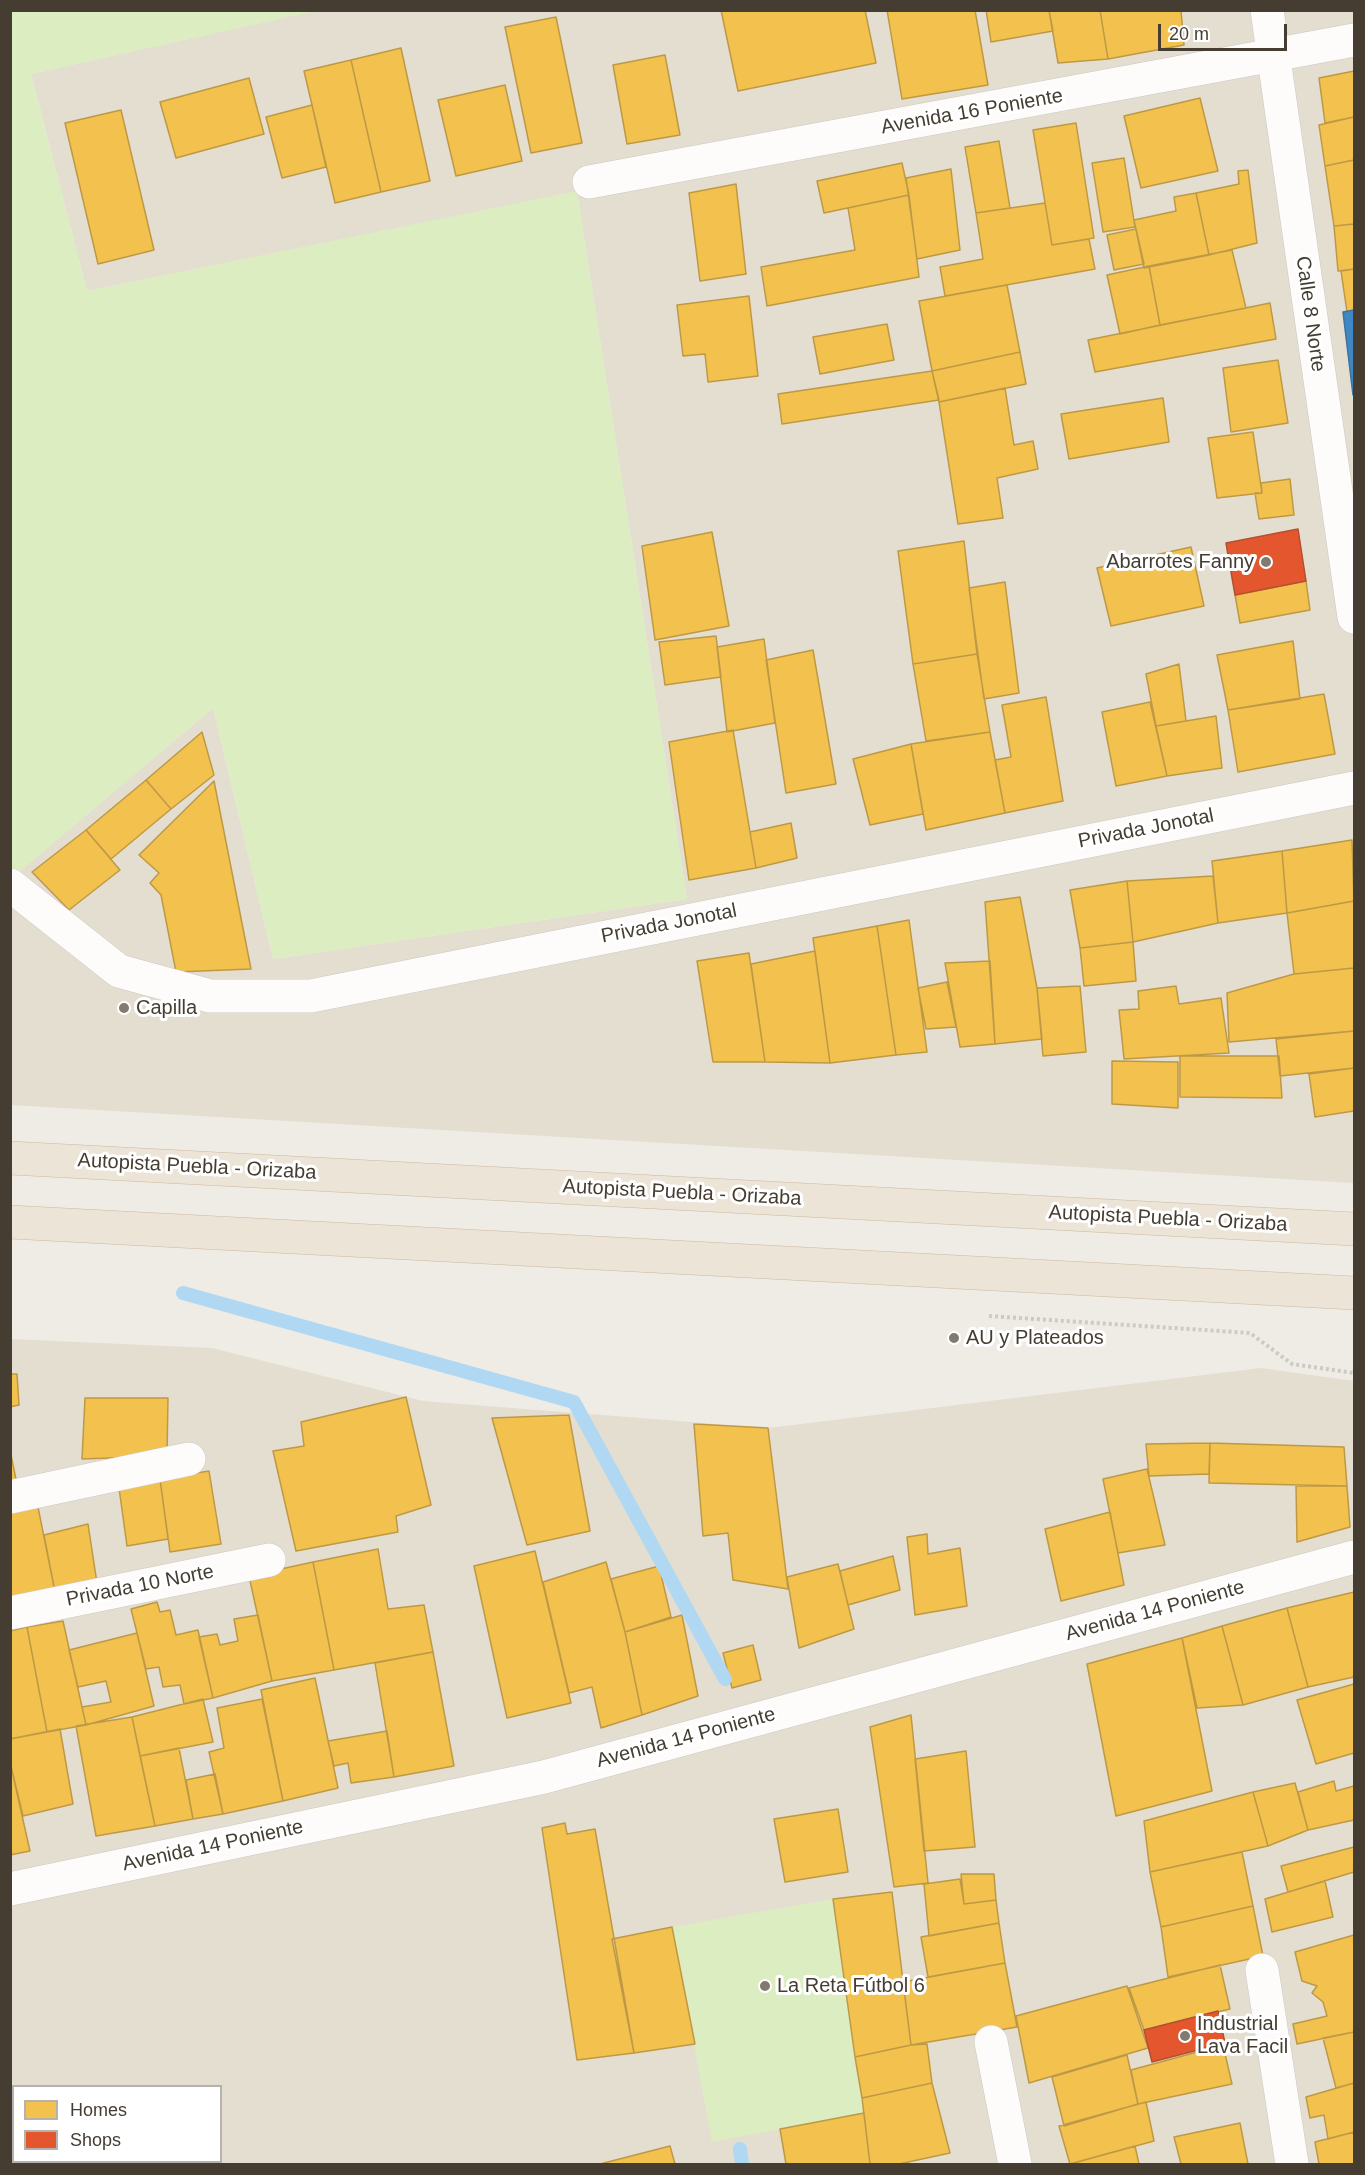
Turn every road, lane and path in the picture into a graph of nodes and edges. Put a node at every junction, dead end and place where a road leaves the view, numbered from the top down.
1 (1267, 10) edge
2 (1354, 40) edge
3 (1273, 57) junction
4 (589, 182) dead end
5 (1354, 617) edge
6 (1354, 788) edge
7 (10, 885) edge
8 (10, 1158) edge
9 (10, 1222) edge
10 (1354, 1229) edge
11 (1354, 1293) edge
12 (1250, 1333) dead end
13 (1354, 1373) edge
14 (189, 1459) dead end
15 (10, 1497) edge
16 (1354, 1557) edge
17 (269, 1560) dead end
18 (10, 1613) edge
19 (10, 1889) edge
20 (1262, 1970) dead end
21 (991, 2042) dead end
22 (1015, 2164) edge
23 (1292, 2164) edge

1 - 3 street, Calle 8 Norte
2 - 3 street, Avenida 16 Poniente
3 - 4 street, Avenida 16 Poniente
3 - 5 street, Calle 8 Norte
6 - 7 street, Privada Jonotal
8 - 10 highway, Autopista Puebla - Orizaba
9 - 11 highway
12 - 13 path
14 - 15 street
16 - 19 street, Avenida 14 Poniente
17 - 18 street, Privada 10 Norte
20 - 23 street
21 - 22 street

